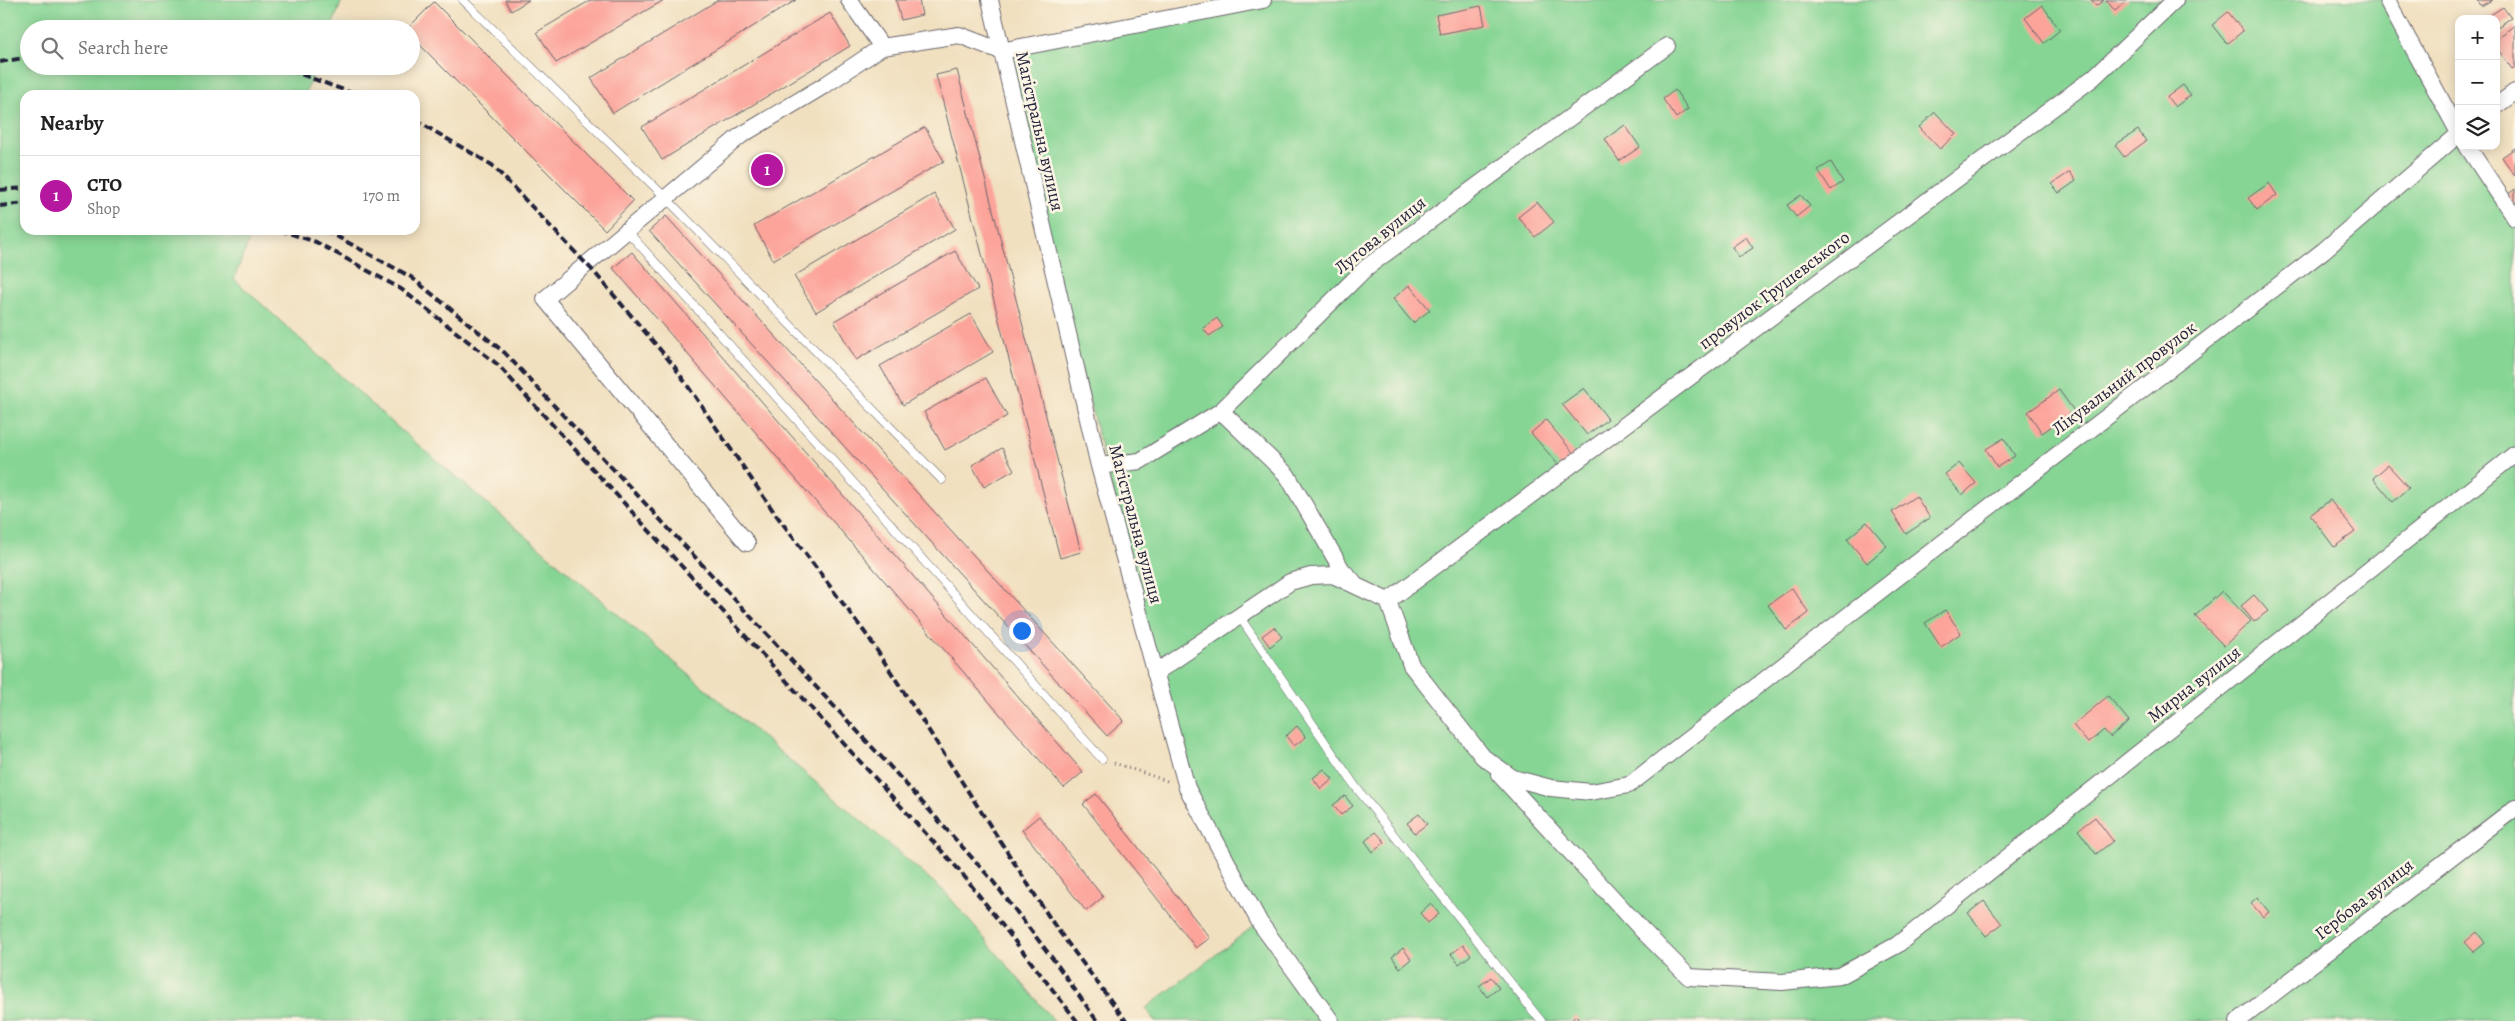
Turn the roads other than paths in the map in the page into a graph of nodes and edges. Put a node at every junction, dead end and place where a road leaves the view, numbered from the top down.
1 (463, 0) edge
2 (849, 0) edge
3 (990, 0) edge
4 (1263, 0) edge
5 (2175, 0) edge
6 (2387, 0) edge
7 (1667, 46) dead end
8 (882, 47) junction
9 (1001, 51) junction
10 (2515, 92) edge
11 (2497, 105) edge
12 (2455, 127) edge
13 (2455, 137) edge
14 (2470, 150) edge
15 (666, 198) junction
16 (2515, 218) edge
17 (627, 231) junction
18 (1221, 411) junction
19 (2515, 454) edge
20 (1099, 466) junction
21 (942, 480) dead end
22 (747, 544) dead end
23 (1358, 586) junction
24 (1388, 601) junction
25 (1239, 616) junction
26 (1155, 672) junction
27 (1483, 757) junction
28 (1102, 758) road end
29 (2515, 808) edge
30 (1331, 1021) edge
31 (1541, 1021) edge
32 (2238, 1021) edge

1 - 15 lane
2 - 8 street
3 - 9 street, Магістральна вулиця
4 - 9 street
5 - 24 street, провулок Грушевського
6 - 12 street
7 - 18 street, Лугова вулиця
8 - 9 street
8 - 15 street
9 - 20 street, Магістральна вулиця
10 - 11 street
13 - 27 street, Лікувальний провулок
14 - 16 street
15 - 17 street
15 - 21 lane
17 - 22 street
17 - 28 lane
18 - 20 street, Лугова вулиця
18 - 23 street
19 - 27 street, Мирна вулиця
20 - 26 street, Магістральна вулиця
23 - 24 street
23 - 25 street
24 - 27 street
25 - 26 street
25 - 31 lane
26 - 30 street, Магістральна вулиця
29 - 32 street, Гербова вулиця

